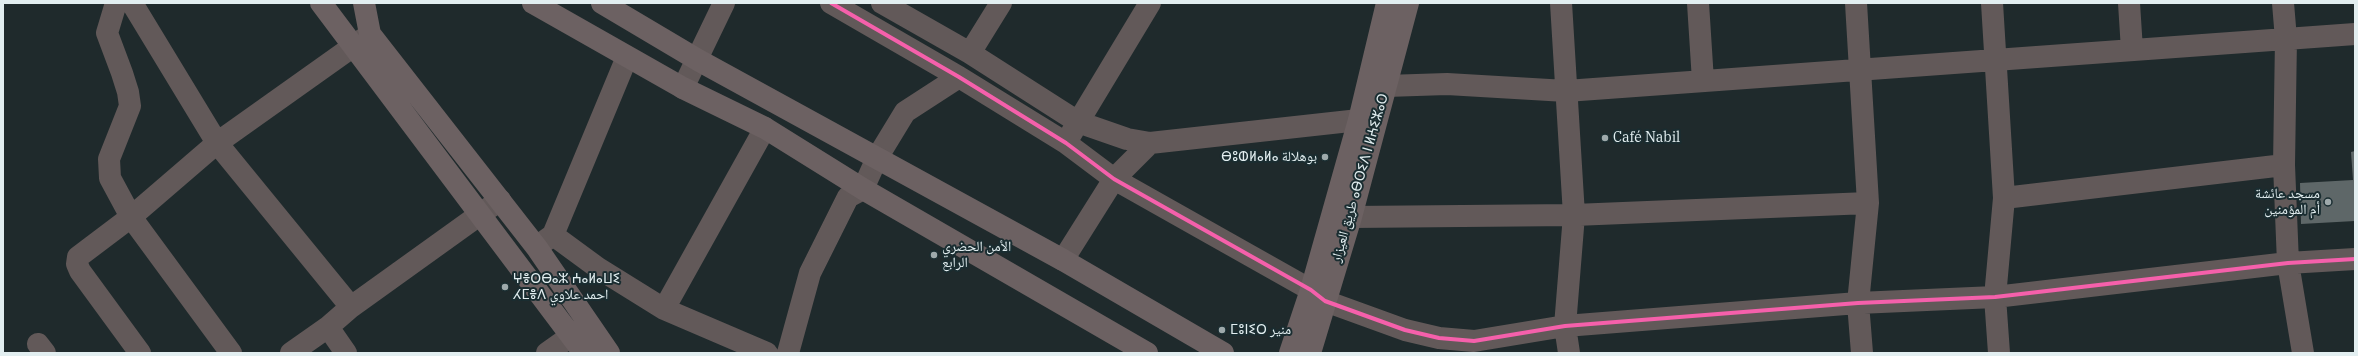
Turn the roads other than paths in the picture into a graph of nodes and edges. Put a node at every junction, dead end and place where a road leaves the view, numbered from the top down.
1 (116, 3) edge
2 (132, 3) edge
3 (321, 3) edge
4 (364, 3) edge
5 (533, 3) edge
6 (602, 3) edge
7 (724, 3) edge
8 (831, 3) edge
9 (882, 3) edge
10 (1001, 3) edge
11 (1150, 3) edge
12 (1408, 3) edge
13 (1561, 3) edge
14 (1698, 3) edge
15 (1856, 3) edge
16 (1992, 3) edge
17 (2129, 3) edge
18 (2283, 3) edge
19 (1388, 11) edge
20 (370, 34) junction
21 (2355, 34) edge
22 (2286, 39) junction
23 (353, 48) junction
24 (2132, 50) junction
25 (970, 53) junction
26 (627, 57) junction
27 (698, 60) junction
28 (1995, 60) junction
29 (1860, 69) junction
30 (959, 77) junction
31 (1703, 81) junction
32 (1386, 86) junction
33 (683, 88) junction
34 (1566, 90) junction
35 (1359, 120) junction
36 (1078, 122) junction
37 (765, 128) junction
38 (217, 143) junction
39 (1066, 143) junction
40 (1150, 143) junction
41 (877, 158) junction
42 (2284, 165) junction
43 (1114, 179) junction
44 (863, 189) junction
45 (2004, 198) junction
46 (500, 200) junction
47 (1868, 203) junction
48 (481, 215) junction
49 (1574, 215) junction
50 (131, 217) junction
51 (1351, 217) junction
52 (545, 241) junction
53 (2355, 259) edge
54 (1063, 260) junction
55 (2288, 264) junction
56 (1318, 296) junction
57 (1995, 297) junction
58 (1858, 303) junction
59 (351, 307) junction
60 (664, 308) junction
61 (1565, 326) junction
62 (328, 327) junction
63 (571, 336) junction
64 (140, 353) edge
65 (231, 353) edge
66 (291, 353) edge
67 (346, 353) edge
68 (547, 353) edge
69 (584, 353) edge
70 (609, 353) edge
71 (767, 353) edge
72 (788, 353) edge
73 (1147, 353) edge
74 (1223, 353) edge
75 (1290, 353) edge
76 (1310, 353) edge
77 (1569, 353) edge
78 (1862, 353) edge
79 (1999, 353) edge
80 (2303, 353) edge

1 - 50 street
2 - 38 street
3 - 23 main road
4 - 20 main road
5 - 26 main road
6 - 27 main road
7 - 27 street
8 - 30 street
9 - 25 street
10 - 25 street
11 - 36 street
12 - 19 main road, طريق العيزار ⴰⴱⵔⵉⴷ ⵏ ⵍⵄⵉⵣⴰⵔ
13 - 34 street
14 - 31 street
15 - 29 street
16 - 28 street
17 - 24 street
18 - 22 street
19 - 32 main road, طريق العيزار ⴰⴱⵔⵉⴷ ⵏ ⵍⵄⵉⵣⴰⵔ
19 - 35 main road, طريق العيزار ⴰⴱⵔⵉⴷ ⵏ ⵍⵄⵉⵣⴰⵔ
20 - 23 street
20 - 46 main road
21 - 22 street
22 - 24 street
22 - 42 street
23 - 38 street
23 - 48 main road
24 - 28 street
25 - 36 street
26 - 33 main road
26 - 52 street
27 - 33 street
27 - 41 main road
28 - 29 street
28 - 45 street
29 - 31 street
29 - 47 street
30 - 39 street
30 - 41 street
31 - 34 street
32 - 34 street
32 - 51 main road, طريق العيزار ⴰⴱⵔⵉⴷ ⵏ ⵍⵄⵉⵣⴰⵔ
33 - 37 main road
34 - 49 street
35 - 40 street
35 - 56 main road, طريق العيزار ⴰⴱⵔⵉⴷ ⵏ ⵍⵄⵉⵣⴰⵔ
36 - 39 street
36 - 40 street
37 - 44 main road
37 - 60 street
38 - 50 street
38 - 59 street
39 - 43 street
40 - 43 street
41 - 44 street
41 - 54 main road
42 - 45 street
42 - 55 street
43 - 54 street
43 - 56 street
44 - 72 street
44 - 73 main road
45 - 57 street
46 - 48 street
46 - 52 main road
47 - 49 street
47 - 58 street
48 - 59 street
48 - 63 main road
49 - 51 street
49 - 61 street
50 - 64 street
50 - 65 street
51 - 56 main road, طريق العيزار ⴰⴱⵔⵉⴷ ⵏ ⵍⵄⵉⵣⴰⵔ
52 - 60 street
52 - 70 main road
53 - 55 street
54 - 74 main road
55 - 57 street
55 - 80 street
56 - 61 street
56 - 75 main road, طريق العيزار ⴰⴱⵔⵉⴷ ⵏ ⵍⵄⵉⵣⴰⵔ
56 - 76 main road, طريق العيزار ⴰⴱⵔⵉⴷ ⵏ ⵍⵄⵉⵣⴰⵔ
57 - 58 street
57 - 79 street
58 - 61 street
58 - 78 street
59 - 62 street
60 - 71 street
61 - 77 street
62 - 66 street
62 - 67 street
63 - 68 street
63 - 69 main road

